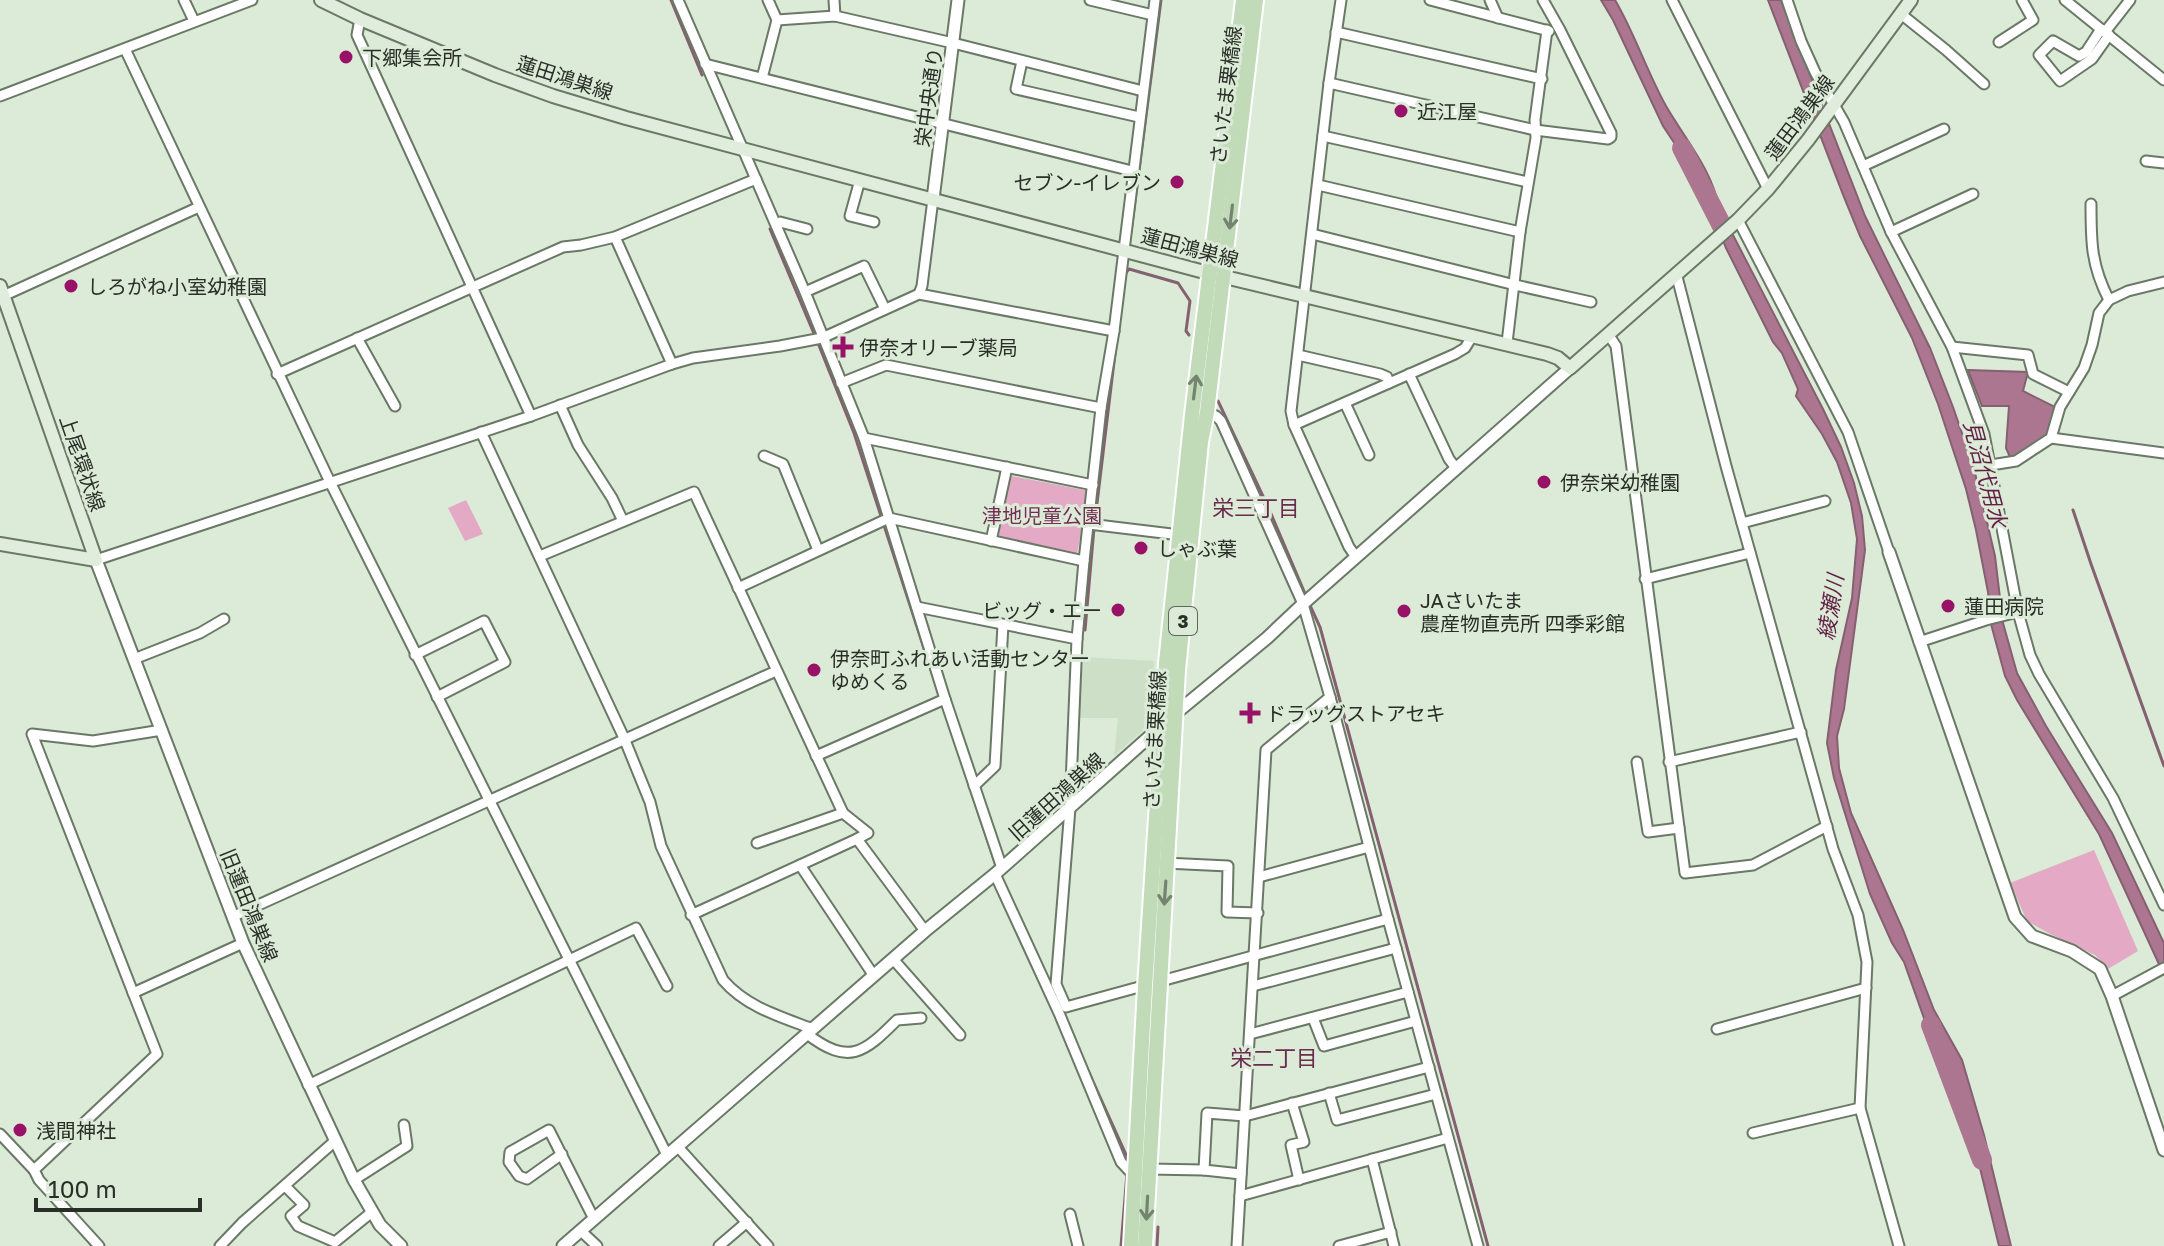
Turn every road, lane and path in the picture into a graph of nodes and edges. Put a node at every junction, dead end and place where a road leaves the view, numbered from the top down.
1 (184, 0) edge
2 (252, 0) edge
3 (321, 0) edge
4 (678, 0) edge
5 (768, 0) edge
6 (834, 0) edge
7 (958, 0) edge
8 (1090, 0) edge
9 (1155, 0) edge
10 (1243, 0) edge
11 (1256, 0) edge
12 (1341, 0) edge
13 (1432, 0) edge
14 (1490, 0) edge
15 (1543, 0) edge
16 (1672, 0) edge
17 (1787, 0) edge
18 (1911, 0) edge
19 (2022, 0) edge
20 (2065, 0) edge
21 (2130, 0) edge
22 (1901, 14) junction
23 (1153, 15) junction
24 (835, 16) junction
25 (1498, 18) junction
26 (360, 19) junction
27 (777, 20) junction
28 (194, 21) junction
29 (1547, 30) junction
30 (1560, 30) junction
31 (1336, 32) junction
32 (2105, 32) junction
33 (1999, 42) dead end
34 (953, 43) junction
35 (125, 49) junction
36 (1022, 61) junction
37 (705, 64) junction
38 (762, 78) junction
39 (1542, 79) junction
40 (2164, 80) edge
41 (1329, 83) junction
42 (1984, 84) dead end
43 (1143, 91) junction
44 (0, 96) edge
45 (1835, 104) junction
46 (1139, 117) junction
47 (942, 122) junction
48 (1944, 129) dead end
49 (1535, 130) junction
50 (1323, 136) junction
51 (742, 150) junction
52 (2146, 161) dead end
53 (2164, 163) edge
54 (1863, 166) junction
55 (1132, 171) junction
56 (756, 179) junction
57 (860, 180) junction
58 (1528, 182) junction
59 (1318, 185) junction
60 (1768, 189) junction
61 (1973, 194) dead end
62 (933, 199) junction
63 (2091, 204) dead end
64 (199, 207) junction
65 (1736, 221) junction
66 (874, 222) dead end
67 (776, 224) junction
68 (807, 229) dead end
69 (1520, 232) junction
70 (1891, 232) junction
71 (1312, 234) junction
72 (615, 237) junction
73 (1123, 250) junction
74 (1676, 273) junction
75 (1216, 275) junction
76 (2164, 282) edge
77 (1515, 285) junction
78 (471, 287) junction
79 (2, 291) edge
80 (805, 292) junction
81 (919, 294) junction
82 (1305, 295) junction
83 (2109, 300) junction
84 (1591, 302) dead end
85 (885, 309) junction
86 (1114, 331) junction
87 (1608, 334) junction
88 (1473, 335) junction
89 (357, 338) junction
90 (822, 338) junction
91 (1507, 343) junction
92 (1952, 347) junction
93 (1298, 355) junction
94 (672, 364) junction
95 (1570, 368) junction
96 (277, 374) junction
97 (1409, 374) junction
98 (841, 383) junction
99 (1389, 383) junction
100 (2069, 392) junction
101 (1345, 403) junction
102 (560, 405) junction
103 (395, 406) dead end
104 (1101, 408) junction
105 (1207, 412) junction
106 (531, 416) junction
107 (1294, 425) junction
108 (481, 432) junction
109 (864, 438) junction
110 (2051, 438) junction
111 (2164, 453) edge
112 (1369, 455) dead end
113 (764, 456) dead end
114 (1991, 465) junction
115 (1007, 467) junction
116 (1456, 468) junction
117 (330, 482) junction
118 (1093, 485) junction
119 (1825, 501) dead end
120 (889, 518) junction
121 (623, 521) junction
122 (1742, 523) junction
123 (1089, 524) junction
124 (1180, 535) junction
125 (991, 541) junction
126 (0, 544) edge
127 (818, 550) junction
128 (1889, 552) joint
129 (1750, 553) junction
130 (540, 556) junction
131 (1356, 557) junction
132 (96, 560) junction
133 (1084, 561) junction
134 (1645, 579) junction
135 (738, 588) junction
136 (1308, 600) junction
137 (917, 607) junction
138 (2018, 612) junction
139 (224, 619) dead end
140 (1003, 625) junction
141 (1077, 639) junction
142 (1919, 642) junction
143 (415, 655) junction
144 (134, 659) junction
145 (776, 671) junction
146 (437, 697) junction
147 (1330, 697) junction
148 (945, 699) junction
149 (1176, 713) junction
150 (1161, 727) junction
151 (162, 730) junction
152 (1801, 732) junction
153 (624, 738) junction
154 (816, 756) junction
155 (1637, 762) dead end
156 (1669, 762) junction
157 (974, 786) junction
158 (489, 800) junction
159 (1070, 808) junction
160 (843, 813) junction
161 (1827, 826) junction
162 (1679, 828) junction
163 (857, 839) junction
164 (757, 843) dead end
165 (1369, 847) junction
166 (1160, 862) junction
167 (800, 865) junction
168 (999, 871) junction
169 (1259, 877) junction
170 (2164, 905) edge
171 (1258, 913) junction
172 (691, 915) junction
173 (234, 916) junction
174 (1388, 919) junction
175 (925, 931) junction
176 (243, 943) junction
177 (1396, 948) junction
178 (1255, 956) junction
179 (893, 959) junction
180 (570, 961) junction
181 (2162, 968) edge
182 (874, 976) junction
183 (1152, 985) junction
184 (667, 986) dead end
185 (1253, 986) junction
186 (1866, 988) junction
187 (1408, 992) junction
188 (133, 993) junction
189 (2112, 996) junction
190 (1058, 999) junction
191 (921, 1018) dead end
192 (1313, 1018) junction
193 (1416, 1021) junction
194 (1717, 1029) dead end
195 (810, 1032) junction
196 (1250, 1034) junction
197 (960, 1035) dead end
198 (1429, 1067) junction
199 (308, 1085) junction
200 (1329, 1093) junction
201 (1436, 1094) junction
202 (1292, 1103) junction
203 (1860, 1108) junction
204 (1245, 1116) junction
205 (404, 1125) dead end
206 (1753, 1133) dead end
207 (0, 1134) edge
208 (1448, 1138) junction
209 (335, 1141) junction
210 (678, 1147) junction
211 (2164, 1150) edge
212 (562, 1154) junction
213 (667, 1155) junction
214 (1372, 1159) junction
215 (34, 1170) junction
216 (1204, 1170) junction
217 (1142, 1173) junction
218 (1241, 1174) junction
219 (354, 1180) junction
220 (1299, 1180) junction
221 (285, 1186) junction
222 (1240, 1196) junction
223 (372, 1212) junction
224 (1070, 1214) dead end
225 (594, 1219) junction
226 (747, 1222) junction
227 (581, 1231) junction
228 (1391, 1232) junction
229 (99, 1246) edge
230 (220, 1246) edge
231 (401, 1246) edge
232 (563, 1246) edge
233 (597, 1246) edge
234 (719, 1246) edge
235 (768, 1246) edge
236 (1078, 1246) edge
237 (1131, 1246) edge
238 (1145, 1246) edge
239 (1237, 1246) edge
240 (1339, 1246) edge
241 (1394, 1246) edge
242 (1478, 1246) edge
243 (1899, 1246) edge

1 - 28 street
2 - 28 street
3 - 26 main road, 蓮田鴻巣線
4 - 37 street
5 - 27 street
6 - 24 street
7 - 34 street, 栄中央通り
8 - 23 street
9 - 23 street
10 - 75 main road, さいたま栗橋線 / 3
11 -> 75 main road, さいたま栗橋線 / 3
12 - 31 street
13 - 25 street
14 - 25 street
15 - 30 street
16 - 60 street
17 - 45 street
18 - 22 main road, 蓮田鴻巣線
19 - 33 street
20 - 32 street
21 - 32 street
22 - 42 street
22 - 45 main road, 蓮田鴻巣線
23 - 43 street
24 - 27 street
24 - 34 street
25 - 29 street
26 - 51 main road, 蓮田鴻巣線
26 - 78 street
27 - 38 street
28 - 35 street
29 - 30 street
29 - 39 street
30 - 49 street
31 - 39 street
31 - 41 street
32 - 32 street
32 - 40 street
34 - 36 street
34 - 47 street, 栄中央通り
35 - 44 street
35 - 64 street
36 - 43 street
36 - 46 street
37 - 38 street
37 - 51 street
38 - 47 street
39 - 49 street
41 - 49 street
41 - 50 street
43 - 46 street
45 - 54 street
45 - 60 main road, 蓮田鴻巣線
46 - 55 street
47 - 55 street
47 - 62 street, 栄中央通り
48 - 54 street
49 - 58 street
50 - 58 street
50 - 59 street
51 - 56 street
51 - 57 main road, 蓮田鴻巣線
52 - 53 street
54 - 70 street
55 - 73 street
56 - 67 street
56 - 72 street
57 - 62 main road, 蓮田鴻巣線
57 - 66 street
58 - 69 street
59 - 69 street
59 - 71 street
60 - 65 main road, 蓮田鴻巣線
61 - 70 street
62 - 73 main road, 蓮田鴻巣線
62 - 81 street
63 - 83 street
64 - 79 street
64 - 96 street
65 - 74 main road, 蓮田鴻巣線
65 - 128 street
67 - 68 street
67 - 80 street
69 - 77 street
70 - 92 street
71 - 77 street
71 - 82 street
72 - 78 street
72 - 94 street
73 - 75 main road, 蓮田鴻巣線
73 - 86 street
74 - 87 main road, 蓮田鴻巣線
74 - 122 street
75 - 82 main road, 蓮田鴻巣線
75 - 105 main road, さいたま栗橋線 / 3
124 -> 75 main road, さいたま栗橋線 / 3
76 - 83 street
77 - 84 street
77 - 91 street
78 - 89 street
78 - 106 street
79 - 132 main road, 上尾環状線
80 - 85 street
80 - 90 street
81 - 85 street
81 - 86 street
82 - 88 main road, 蓮田鴻巣線
82 - 93 street
83 - 100 street
85 - 90 street
86 - 104 street
87 - 95 main road, 蓮田鴻巣線
87 - 134 street
88 - 91 main road, 蓮田鴻巣線
88 - 97 street
89 - 96 street
89 - 103 street
90 - 94 street
90 - 98 street
91 - 95 main road, 蓮田鴻巣線
92 - 100 street
92 - 114 street
93 - 99 street
93 - 107 street
94 - 102 street
95 - 116 street, 旧蓮田鴻巣線
96 - 117 street
97 - 99 street
97 - 116 street
98 - 104 street
98 - 109 street
99 - 101 street
100 - 110 street
101 - 107 street
101 - 112 street
102 - 106 street
102 - 121 street
104 - 118 street
105 - 136 street
105 - 149 main road, さいたま栗橋線 / 3
106 - 108 street
107 - 131 street
108 - 117 street
108 - 130 street
109 - 115 street
109 - 120 street
110 - 111 street
110 - 114 street
113 - 127 street
114 - 138 street
115 - 118 street
115 - 125 street
116 - 131 street, 旧蓮田鴻巣線
117 - 132 street
117 - 143 street
118 - 123 street
119 - 122 street
120 - 125 street
120 - 127 street
120 - 137 street
121 - 130 street
121 - 135 street
122 - 129 street
123 - 124 street
123 - 133 street
124 - 150 main road, さいたま栗橋線 / 3
125 - 133 street
126 - 132 main road
127 - 135 street
128 - 142 street
129 - 134 street
129 - 152 street
130 - 153 street
131 - 136 street, 旧蓮田鴻巣線
132 - 144 street, 旧蓮田鴻巣線
133 - 141 street
134 - 156 street
135 - 145 street
136 - 147 street
136 - 149 street, 旧蓮田鴻巣線
137 - 140 street
137 - 148 street
138 - 142 street
138 - 170 street
139 - 144 street
140 - 141 street
140 - 157 street
141 - 159 street
142 - 189 street
143 - 146 street
143 - 146 street
144 - 151 street, 旧蓮田鴻巣線
145 - 153 street
145 - 154 street
146 - 158 street
147 - 165 street
147 - 169 street
148 - 154 street
148 - 157 street
149 - 150 street, 旧蓮田鴻巣線
149 - 166 main road, さいたま栗橋線 / 3
150 - 159 street, 旧蓮田鴻巣線
150 - 166 main road, さいたま栗橋線 / 3
151 - 173 street, 旧蓮田鴻巣線
151 - 188 street
152 - 156 street
152 - 161 street
153 - 158 street
153 - 172 street
154 - 160 street
155 - 162 street
156 - 162 street
157 - 168 street
158 - 173 street
158 - 180 street
159 - 168 street, 旧蓮田鴻巣線
159 - 190 street
160 - 163 street
160 - 164 street
161 - 162 street
161 - 186 street
163 - 167 street
163 - 175 street
165 - 169 street
165 - 174 street
166 - 171 street
166 - 183 main road, さいたま栗橋線 / 3
167 - 172 street
167 - 182 street
168 - 175 street, 旧蓮田鴻巣線
168 - 190 street
169 - 171 street
171 - 178 street
172 - 195 street
173 - 176 street, 旧蓮田鴻巣線
174 - 177 street
174 - 178 street
175 - 179 street, 旧蓮田鴻巣線
176 - 188 street
176 - 199 street, 旧蓮田鴻巣線
177 - 185 street
177 - 187 street
178 - 183 street
178 - 185 street
179 - 182 street, 旧蓮田鴻巣線
179 - 197 street
180 - 184 street
180 - 199 street
180 - 213 street
181 - 189 street
182 - 195 street, 旧蓮田鴻巣線
183 - 190 street
183 - 217 main road, さいたま栗橋線 / 3
185 - 196 street
186 - 194 street
186 - 203 street
187 - 192 street
187 - 193 street
188 - 215 street
189 - 211 street
190 - 217 street
191 - 195 street
192 - 193 street
192 - 196 street
193 - 198 street
195 - 210 street, 旧蓮田鴻巣線
196 - 204 street
198 - 200 street
198 - 201 street
199 - 209 street, 旧蓮田鴻巣線
200 - 201 street
200 - 202 street
201 - 208 street
202 - 204 street
202 - 220 street
203 - 206 street
203 - 243 street
204 - 216 street
204 - 218 street
205 - 219 street
207 - 215 street
208 - 214 street
208 - 242 street
209 - 219 street, 旧蓮田鴻巣線
209 - 221 street
210 - 213 street, 旧蓮田鴻巣線
210 - 226 street
212 - 212 street
212 - 225 street
213 - 225 street, 旧蓮田鴻巣線
214 - 220 street
214 - 228 street
215 - 229 street
216 - 217 street
216 - 218 street
217 - 237 main road, さいたま栗橋線 / 3
217 -> 238 main road, さいたま栗橋線 / 3
218 - 222 street
219 - 223 street, 旧蓮田鴻巣線
220 - 222 street
221 - 223 street
221 - 230 street
222 - 239 street
223 - 231 street, 旧蓮田鴻巣線
224 - 236 street
225 - 227 street, 旧蓮田鴻巣線
226 - 234 street
226 - 235 street
227 - 232 street, 旧蓮田鴻巣線
227 - 233 street
228 - 240 street
228 - 241 street

